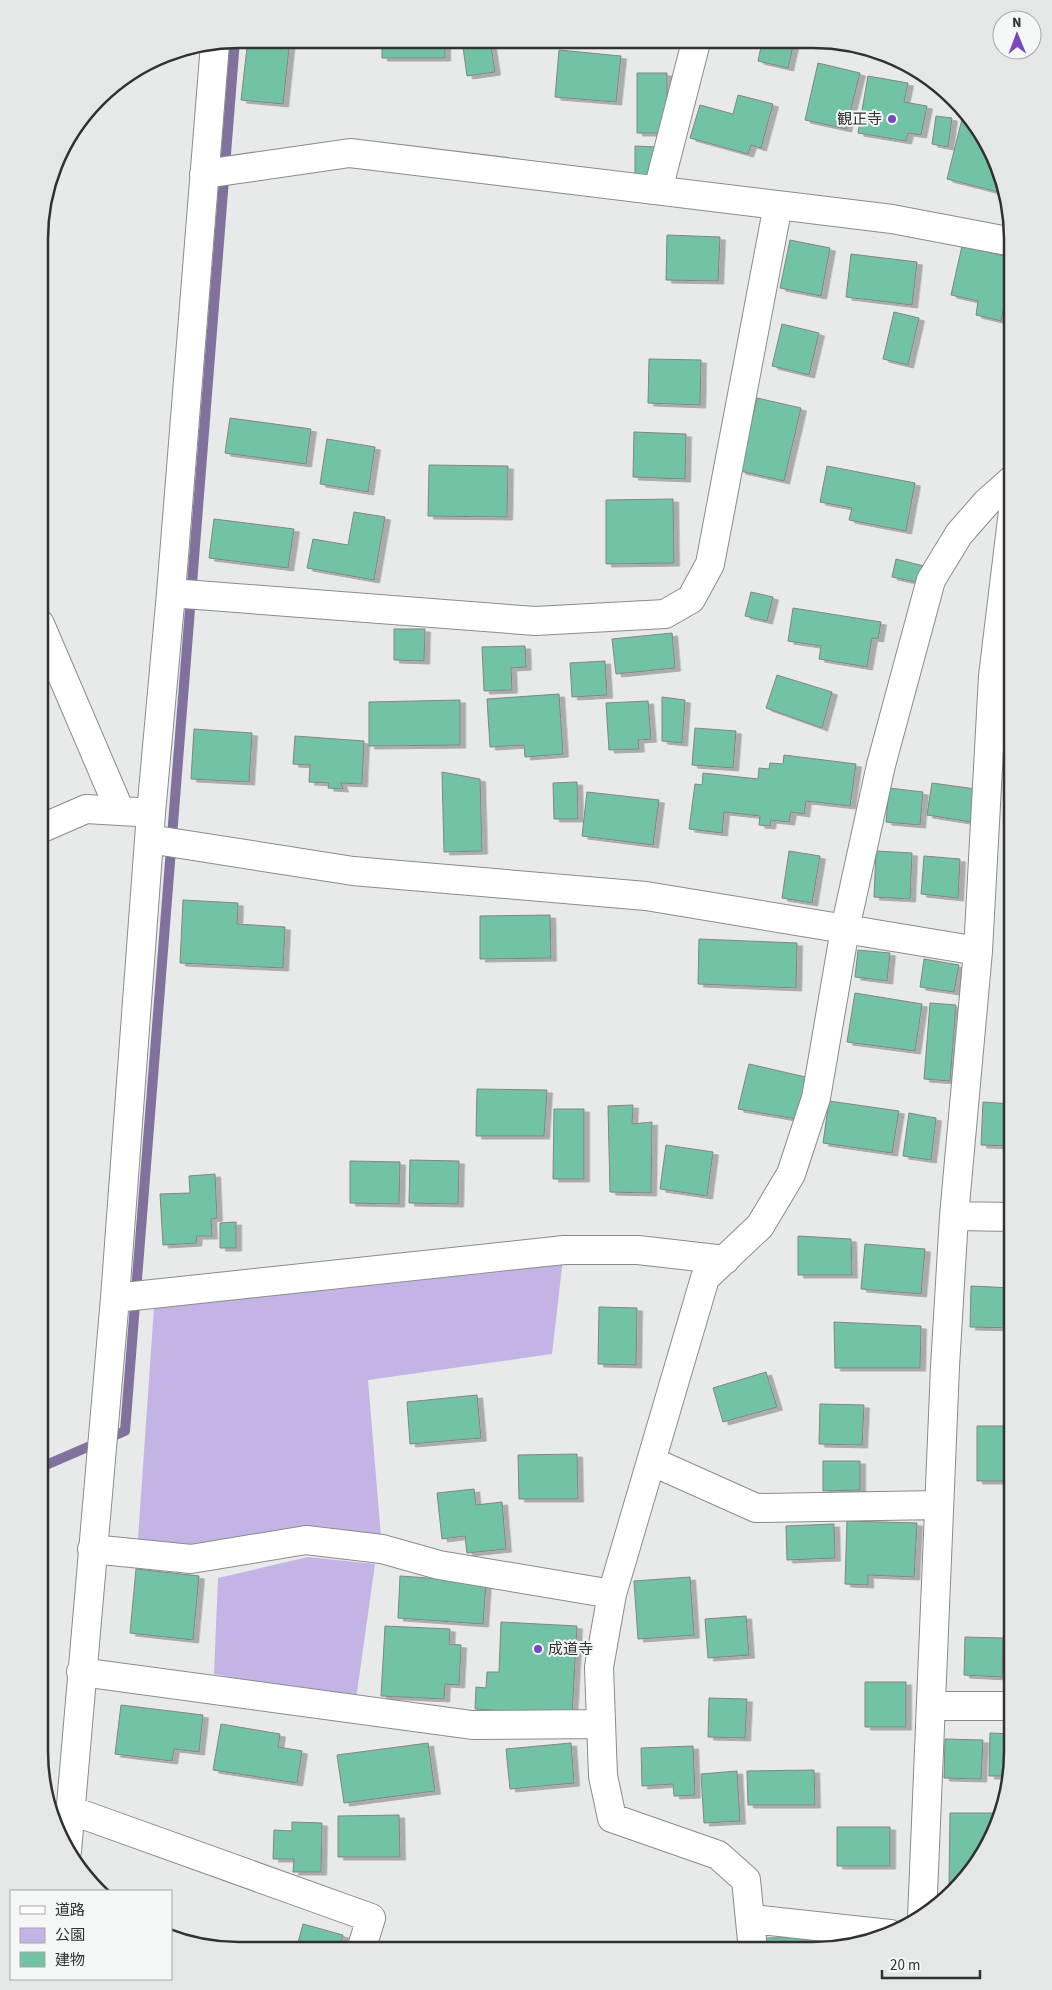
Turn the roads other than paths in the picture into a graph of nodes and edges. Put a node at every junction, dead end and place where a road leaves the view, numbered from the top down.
1 (694, 48) edge
2 (215, 49) edge
3 (204, 174) junction
4 (658, 190) junction
5 (778, 205) junction
6 (1004, 240) edge
7 (1004, 487) edge
8 (171, 593) junction
9 (48, 643) edge
10 (1004, 661) edge
11 (1003, 678) edge
12 (120, 811) junction
13 (48, 826) edge
14 (150, 826) junction
15 (845, 929) junction
16 (978, 951) junction
17 (954, 1216) junction
18 (1004, 1217) edge
19 (725, 1260) junction
20 (115, 1298) junction
21 (651, 1461) junction
22 (939, 1505) junction
23 (92, 1549) junction
24 (612, 1594) junction
25 (81, 1672) junction
26 (931, 1706) junction
27 (1004, 1706) edge
28 (600, 1724) junction
29 (70, 1810) junction
30 (68, 1838) edge
31 (922, 1908) edge
32 (750, 1918) junction
33 (874, 1932) edge
34 (364, 1942) edge
35 (751, 1942) edge

1 - 4 street
2 - 3 street
3 - 4 street
3 - 8 street
4 - 5 street
5 - 6 street
5 - 8 street
7 - 15 street
8 - 14 street
9 - 12 street
10 - 11 street
11 - 16 street
12 - 13 street
12 - 14 street
14 - 15 street
14 - 20 street
15 - 16 street
15 - 19 street
16 - 17 street
17 - 18 street
17 - 22 street
19 - 20 street
19 - 21 street
20 - 23 street
21 - 22 street
21 - 24 street
22 - 26 street
23 - 24 street
23 - 25 street
24 - 28 street
25 - 28 street
25 - 29 street
26 - 27 street
26 - 31 street
28 - 32 street
29 - 30 street
29 - 34 street
32 - 33 street
32 - 35 street

